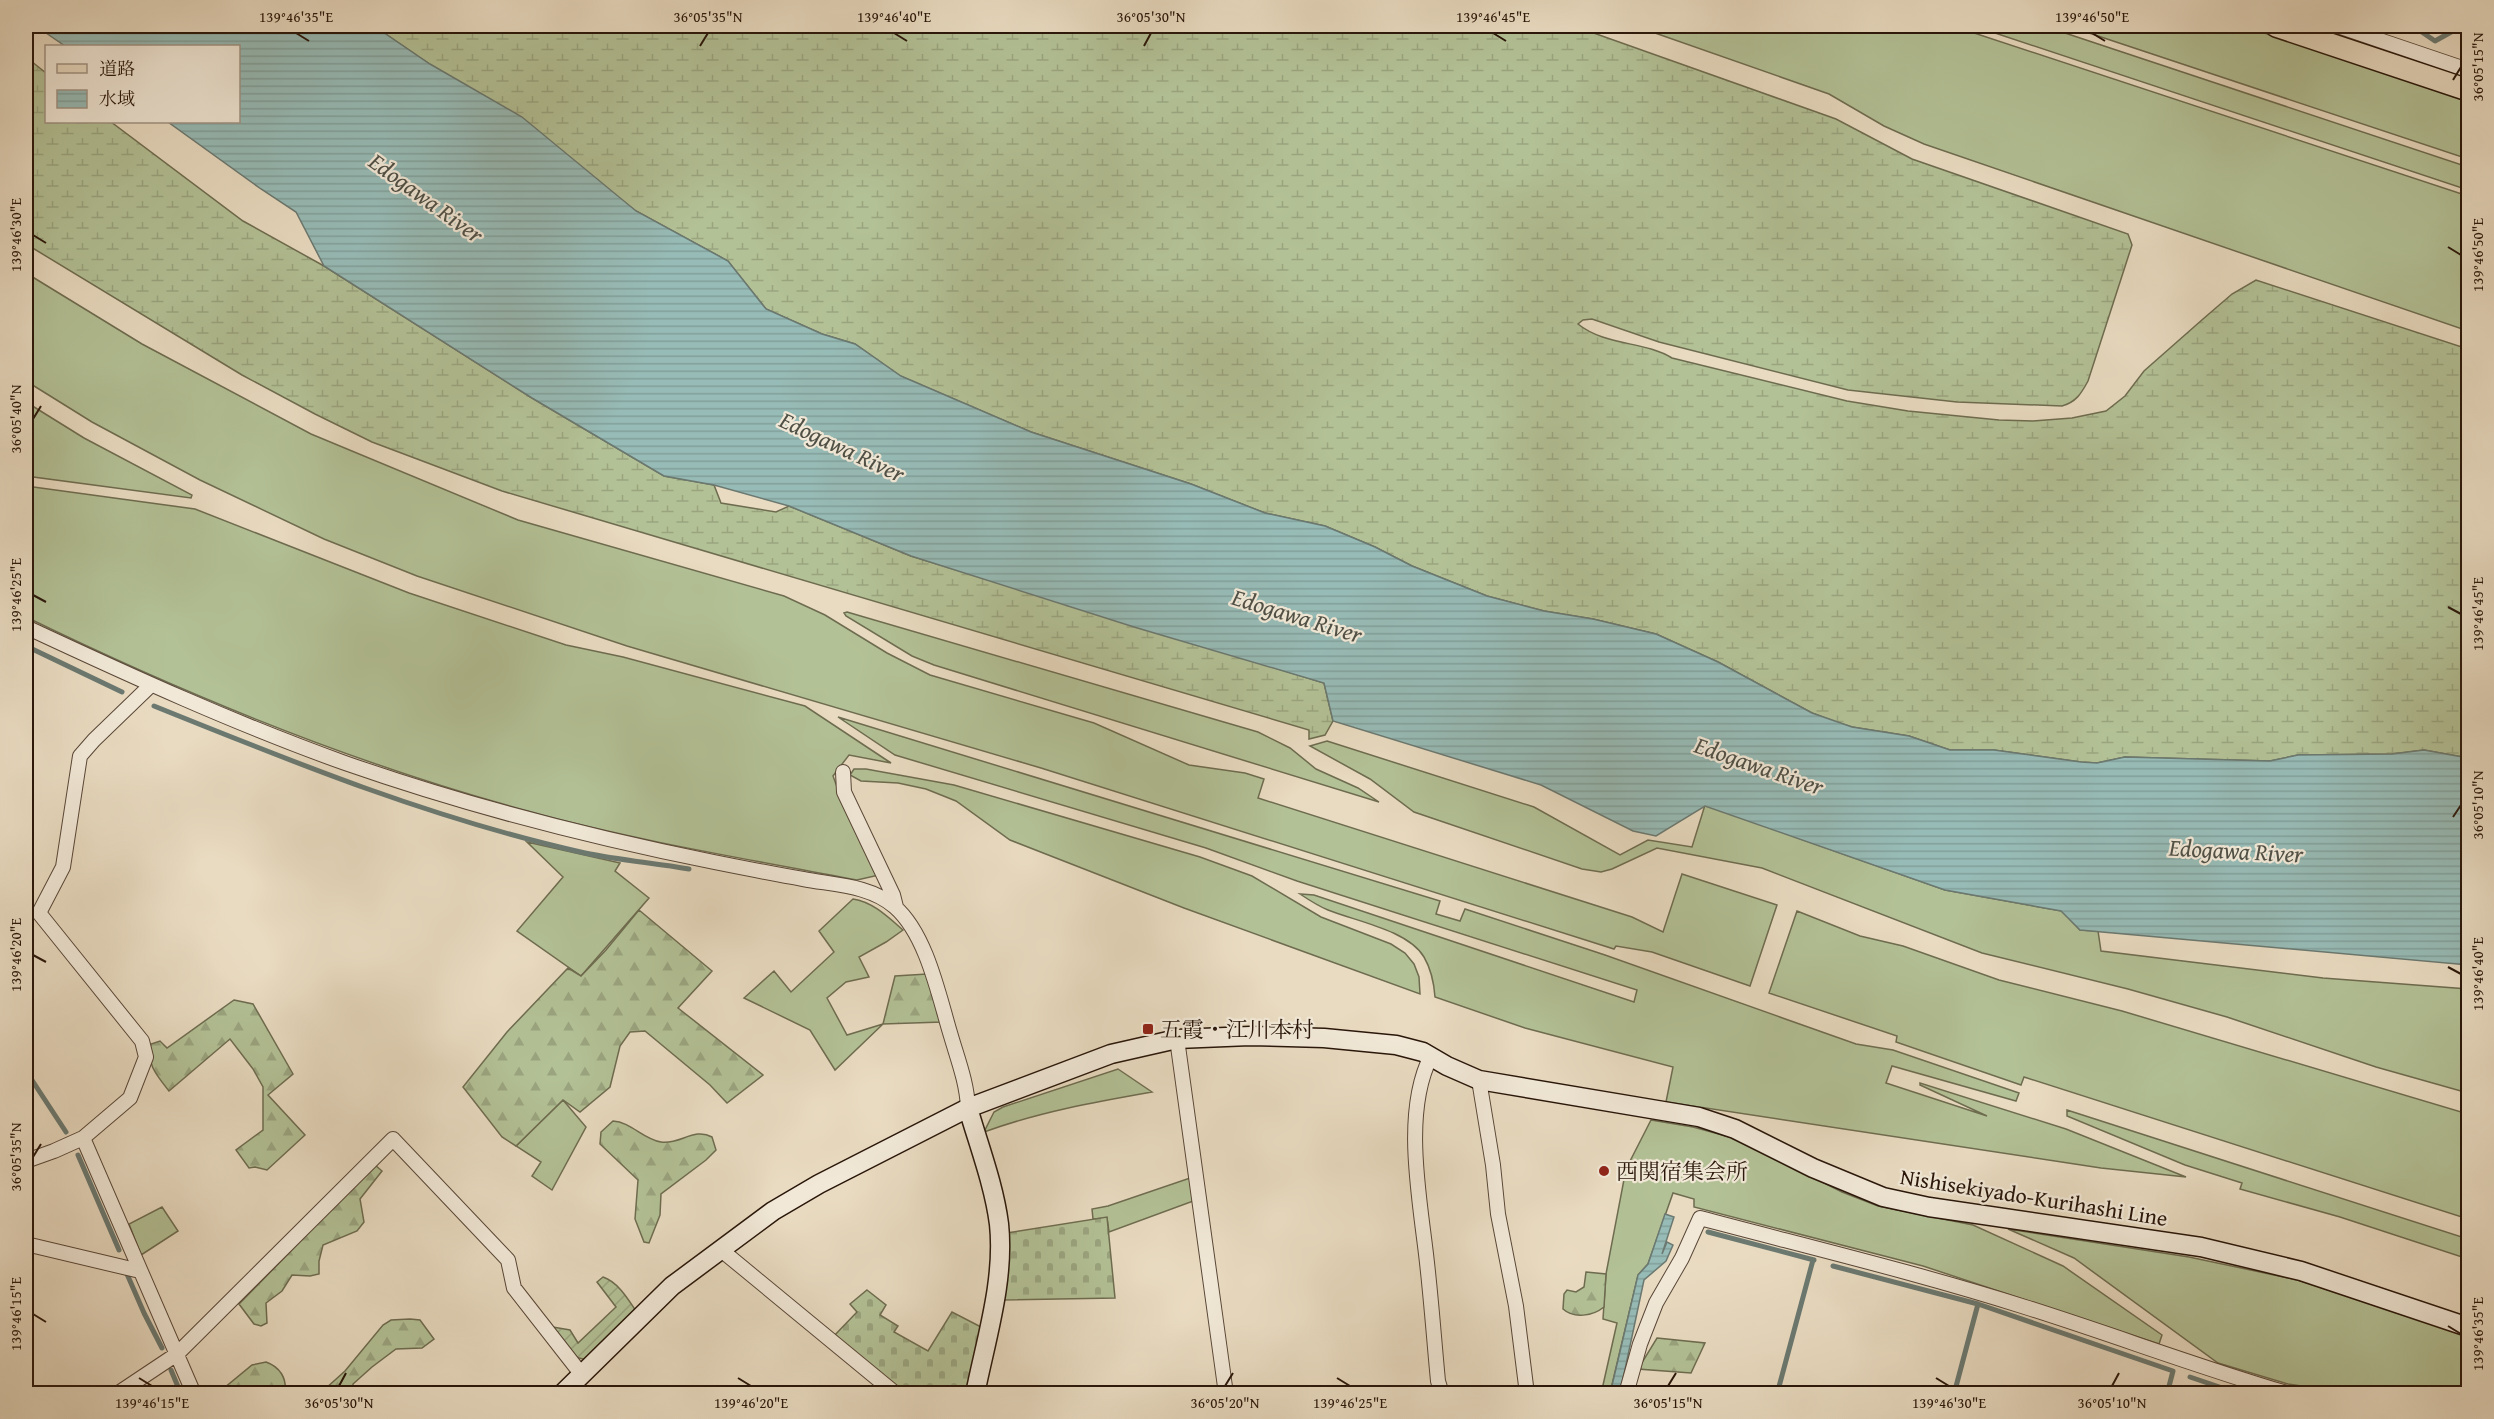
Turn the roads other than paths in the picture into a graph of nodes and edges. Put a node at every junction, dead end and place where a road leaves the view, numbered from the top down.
1 (2276, 26) edge
2 (2338, 26) edge
3 (2469, 70) edge
4 (2469, 90) edge
5 (26, 627) edge
6 (151, 685) junction
7 (843, 772) dead end
8 (896, 907) junction
9 (1177, 1039) junction
10 (1431, 1056) junction
11 (1479, 1080) junction
12 (968, 1108) junction
13 (83, 1138) junction
14 (26, 1161) edge
15 (26, 1244) edge
16 (720, 1248) junction
17 (140, 1271) junction
18 (2469, 1328) edge
19 (177, 1354) junction
20 (582, 1375) junction
21 (117, 1394) edge
22 (194, 1394) edge
23 (562, 1394) edge
24 (896, 1394) edge
25 (975, 1394) edge
26 (1226, 1394) edge
27 (1442, 1394) edge
28 (1527, 1394) edge
29 (1626, 1394) edge
30 (2290, 1394) edge

1 - 4 main road
2 - 3 street
5 - 6 street
6 - 8 street
6 - 13 street
7 - 8 street
8 - 12 street
9 - 10 main road, Nishisekiyado-Kurihashi Line
9 - 12 main road, Nishisekiyado-Kurihashi Line
9 - 26 street
10 - 11 main road, Nishisekiyado-Kurihashi Line
10 - 27 street
11 - 18 main road, Nishisekiyado-Kurihashi Line
11 - 28 street
12 - 16 main road, Nishisekiyado-Kurihashi Line
12 - 25 main road
13 - 14 street
13 - 17 street
15 - 17 street
16 - 20 main road, Nishisekiyado-Kurihashi Line
16 - 24 street
17 - 19 street
19 - 20 street
19 - 21 street
19 - 22 street
20 - 23 main road, Nishisekiyado-Kurihashi Line
29 - 30 street

